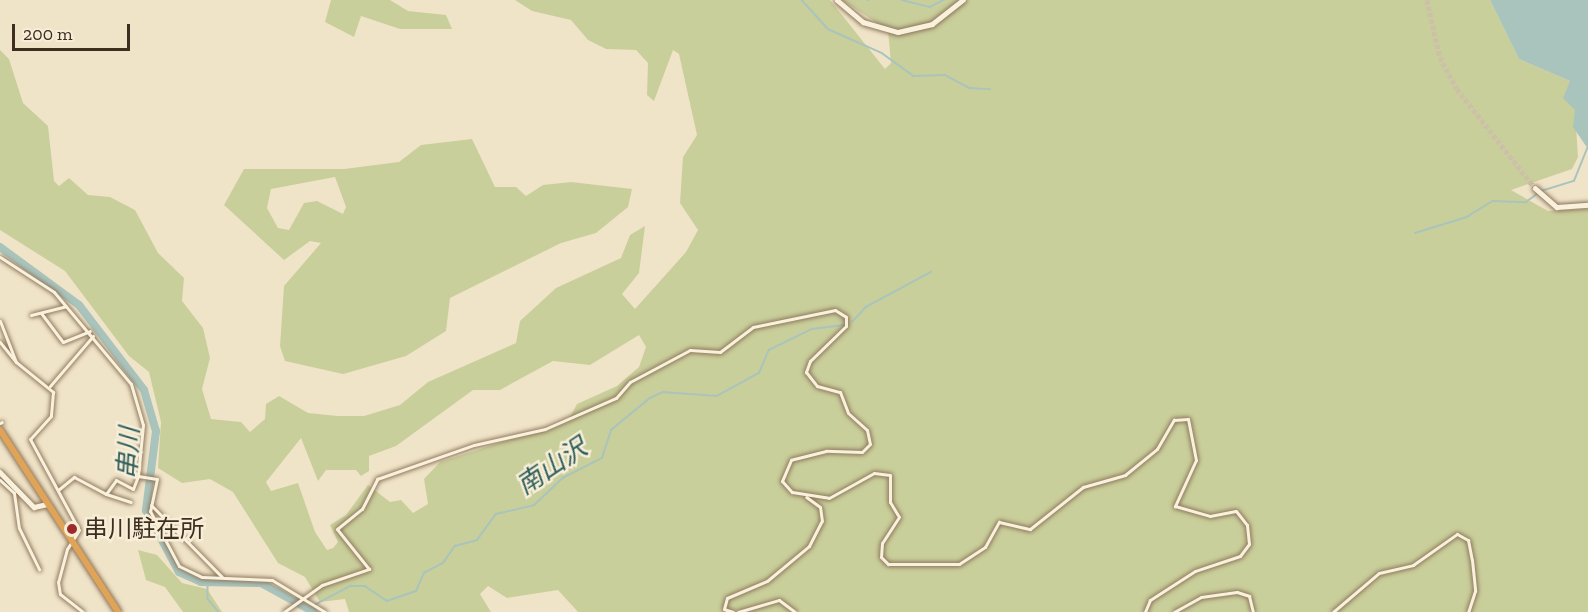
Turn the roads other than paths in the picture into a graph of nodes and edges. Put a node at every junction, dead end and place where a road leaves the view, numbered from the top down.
1 (837, 0) edge
2 (963, 0) edge
3 (1536, 189) tunnel mouth
4 (1588, 205) edge
5 (0, 257) edge
6 (66, 306) junction
7 (41, 313) junction
8 (31, 315) dead end
9 (0, 321) edge
10 (90, 331) junction
11 (93, 336) junction
12 (0, 342) edge
13 (16, 362) junction
14 (50, 386) junction
15 (0, 430) edge
16 (0, 472) edge
17 (139, 476) junction
18 (0, 480) edge
19 (58, 490) junction
20 (106, 494) junction
21 (801, 494) junction
22 (131, 502) dead end
23 (47, 504) junction
24 (151, 505) junction
25 (72, 544) junction
26 (39, 569) dead end
27 (222, 577) junction
28 (301, 598) junction
29 (83, 612) edge
30 (118, 612) edge
31 (284, 612) edge
32 (325, 612) edge
33 (733, 612) edge
34 (738, 612) edge
35 (795, 612) edge
36 (1145, 612) edge
37 (1174, 612) edge
38 (1253, 612) edge
39 (1333, 612) edge
40 (1468, 612) edge

1 - 2 street
3 - 4 street
5 - 6 street
6 - 7 street
6 - 10 street
7 - 8 street
7 - 10 street
9 - 13 street
10 - 11 street
11 - 14 street
11 - 17 street
12 - 13 street
13 - 14 street
14 - 19 street
15 - 23 highway
16 - 23 street
17 - 20 street
17 - 24 street
18 - 26 street
19 - 20 street
19 - 25 street
20 - 22 street
21 - 28 street
21 - 33 street
21 - 36 street
23 - 25 highway
24 - 27 street
24 - 27 street
25 - 29 street
25 - 30 highway
27 - 28 street
28 - 31 street
28 - 32 street
34 - 35 street
37 - 38 street
39 - 40 street

